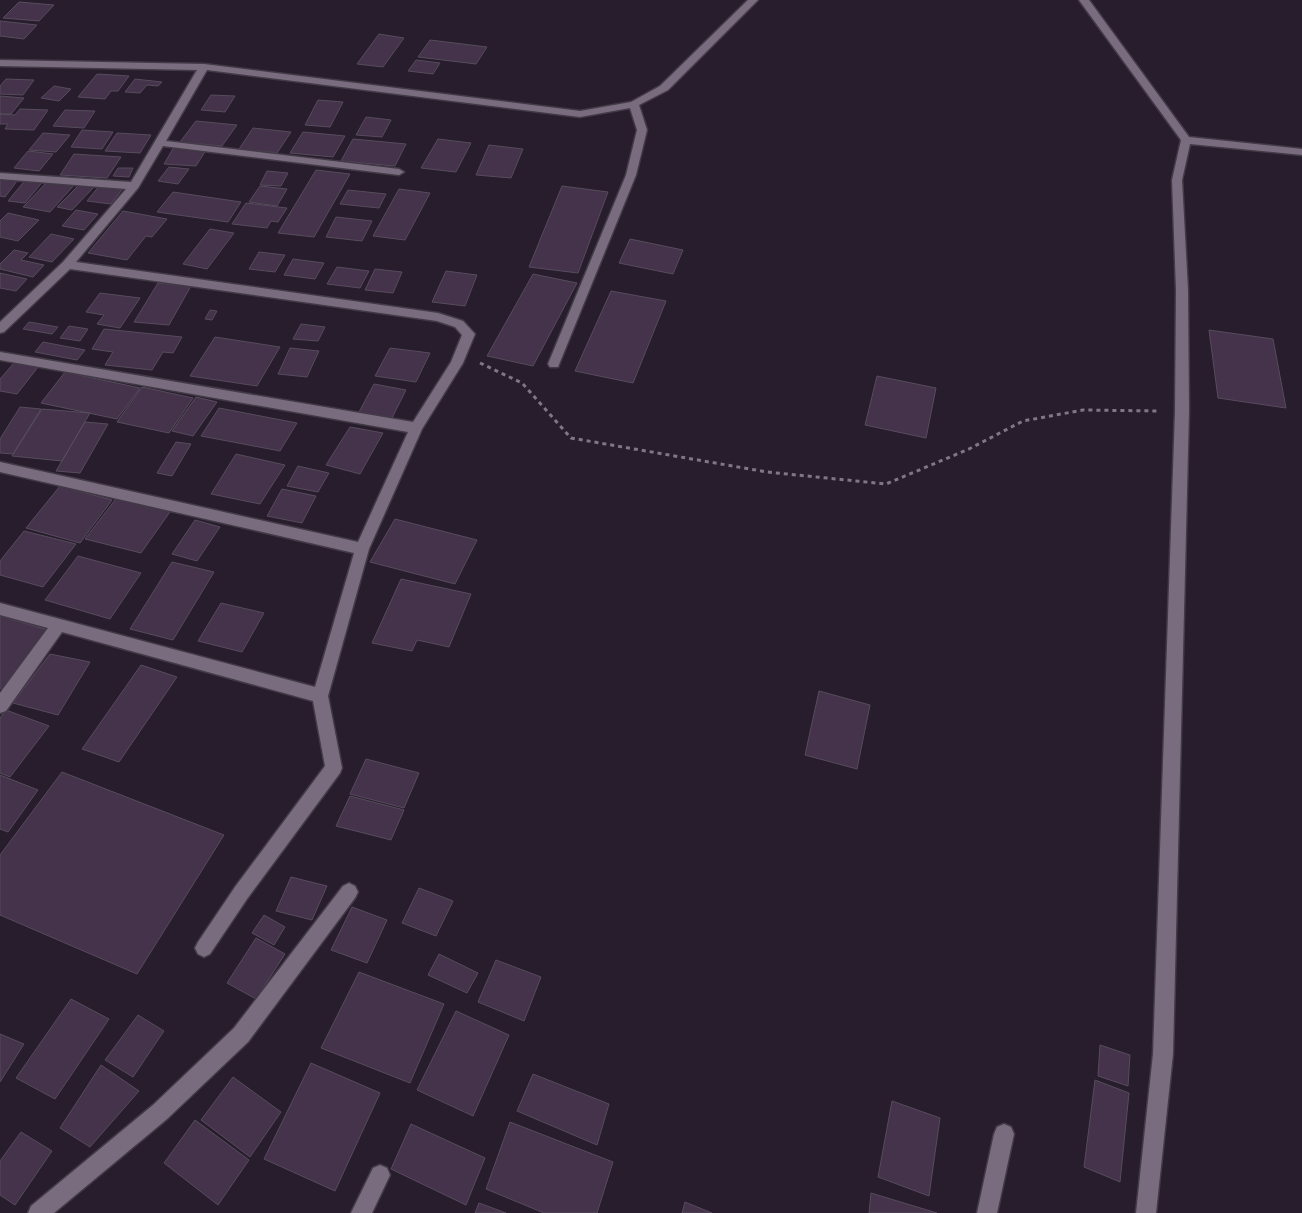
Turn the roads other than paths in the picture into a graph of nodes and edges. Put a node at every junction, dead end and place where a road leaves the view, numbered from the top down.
1 (753, 0) edge
2 (1084, 0) edge
3 (0, 63) edge
4 (204, 67) junction
5 (634, 104) junction
6 (1186, 140) junction
7 (160, 143) junction
8 (1302, 152) edge
9 (398, 172) dead end
10 (0, 176) edge
11 (134, 186) junction
12 (67, 265) junction
13 (0, 329) edge
14 (0, 356) edge
15 (554, 364) dead end
16 (416, 428) junction
17 (0, 467) edge
18 (362, 549) junction
19 (0, 609) edge
20 (59, 625) junction
21 (320, 696) junction
22 (0, 706) edge
23 (348, 892) dead end
24 (204, 948) dead end
25 (1004, 1134) dead end
26 (380, 1175) dead end
27 (38, 1213) edge
28 (361, 1213) edge
29 (987, 1213) edge
30 (1146, 1213) edge

1 - 5 street
2 - 6 street
3 - 4 street
4 - 5 street
4 - 7 street
5 - 15 street
6 - 8 street
6 - 30 street
7 - 9 street
7 - 11 street
10 - 11 street
11 - 12 street
12 - 13 street
12 - 16 street
14 - 16 street
16 - 18 street
17 - 18 street
18 - 21 street
19 - 20 street
20 - 21 street
20 - 22 street
21 - 24 street
23 - 27 street
25 - 29 street
26 - 28 street

